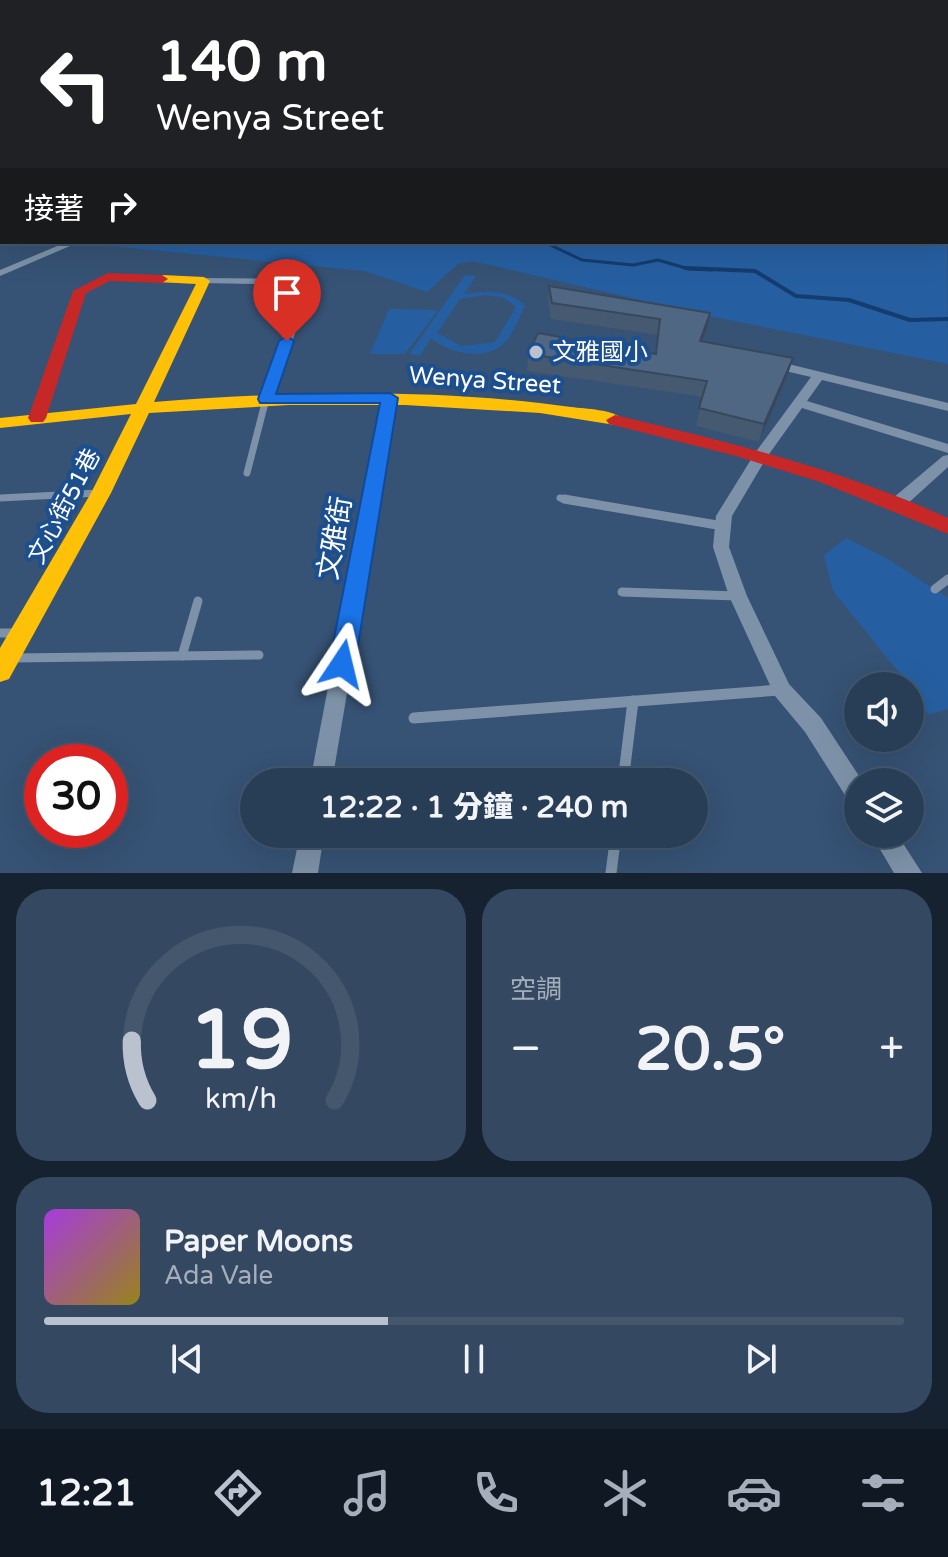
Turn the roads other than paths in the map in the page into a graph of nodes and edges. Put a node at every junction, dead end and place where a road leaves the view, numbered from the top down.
1 (65, 246) dead end
2 (0, 273) edge
3 (204, 281) junction
4 (759, 361) edge
5 (820, 374) junction
6 (390, 398) junction
7 (266, 399) junction
8 (801, 403) junction
9 (144, 405) junction
10 (948, 407) edge
11 (37, 418) junction
12 (0, 423) edge
13 (948, 449) edge
14 (760, 456) junction
15 (948, 459) edge
16 (247, 473) dead end
17 (101, 493) junction
18 (0, 498) edge
19 (560, 498) dead end
20 (899, 502) junction
21 (723, 526) junction
22 (948, 527) edge
23 (948, 579) edge
24 (935, 589) dead end
25 (622, 592) dead end
26 (738, 596) junction
27 (198, 601) dead end
28 (0, 633) edge
29 (22, 633) junction
30 (259, 655) dead end
31 (182, 656) junction
32 (4, 664) edge
33 (782, 690) junction
34 (633, 701) junction
35 (414, 718) dead end
36 (324, 768) edge
37 (625, 768) edge
38 (844, 773) edge
39 (309, 848) edge
40 (614, 848) edge
41 (892, 848) edge
42 (305, 873) edge
43 (611, 873) edge
44 (909, 873) edge

1 - 2 street
3 - 7 street
3 - 9 street, 文心街51巷
3 - 11 street
4 - 5 street
5 - 8 street
5 - 10 street
6 - 7 street, Wenya Street
6 - 14 street, Wenya Street
6 - 36 street, 文雅街
7 - 9 street, Wenya Street
7 - 16 lane
8 - 13 street
8 - 14 street
9 - 11 street, Wenya Street
9 - 17 street, 文心街51巷
11 - 12 street, Wenya Street
14 - 20 street, Wenya Street
14 - 21 street
15 - 20 street
17 - 18 lane
17 - 29 street, 文心街51巷
19 - 21 lane
20 - 22 street, Wenya Street
21 - 26 street
23 - 24 lane
25 - 26 lane
26 - 33 street
27 - 31 lane
28 - 29 lane
29 - 32 street, 文心街51巷
30 - 31 lane
31 - 32 lane
33 - 34 lane
33 - 38 street
34 - 35 lane
34 - 37 lane
39 - 42 street
40 - 43 lane
41 - 44 street

